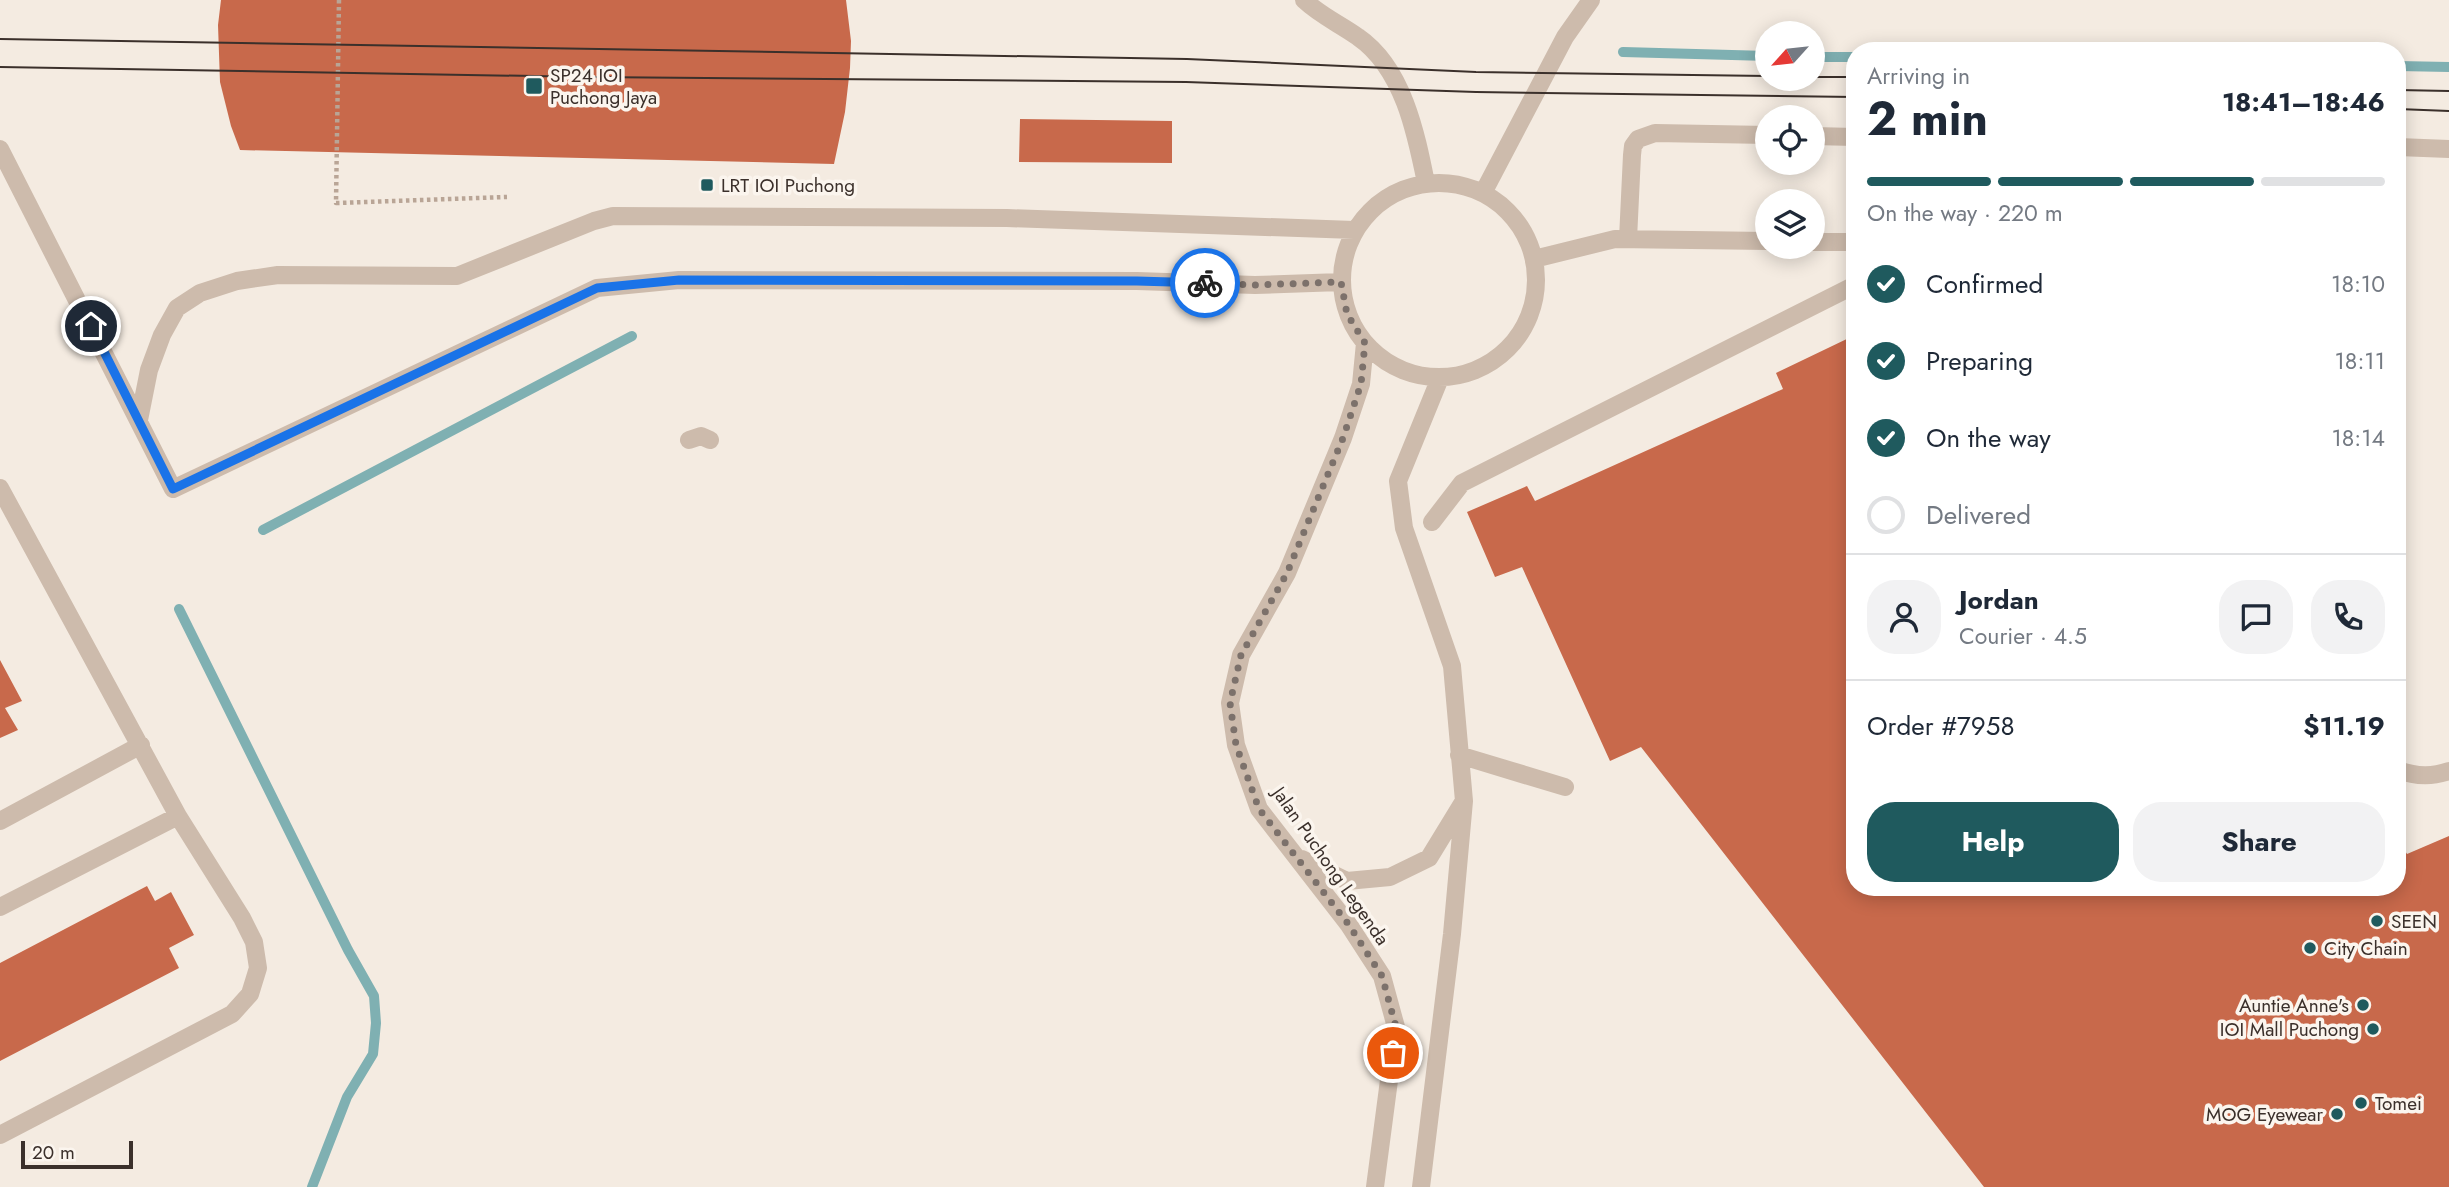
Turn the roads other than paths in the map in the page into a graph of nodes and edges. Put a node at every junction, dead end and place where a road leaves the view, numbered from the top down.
1 (1304, 0) edge
2 (1591, 0) edge
3 (1755, 135) edge
4 (1825, 136) edge
5 (1846, 136) edge
6 (2406, 147) edge
7 (0, 149) edge
8 (2449, 149) edge
9 (1426, 183) junction
10 (1483, 193) junction
11 (1354, 230) junction
12 (1628, 239) junction
13 (1755, 241) edge
14 (1825, 242) edge
15 (1846, 242) edge
16 (1534, 259) junction
17 (1341, 282) junction
18 (1846, 290) edge
19 (1365, 343) junction
20 (1440, 378) junction
21 (139, 420) junction
22 (689, 440) dead end
23 (710, 440) dead end
24 (0, 488) edge
25 (1432, 522) dead end
26 (141, 745) junction
27 (1459, 755) junction
28 (2449, 771) edge
29 (2406, 773) edge
30 (1565, 787) dead end
31 (1464, 801) junction
32 (178, 816) junction
33 (0, 821) edge
34 (1298, 858) junction
35 (0, 907) edge
36 (0, 1135) edge
37 (1375, 1187) edge
38 (1420, 1187) edge

1 - 9 street
2 - 10 street
3 - 12 street
4 - 5 street
6 - 8 street
7 - 21 street
9 - 10 street
9 - 11 street
10 - 16 street
11 - 17 street
11 - 21 street
12 - 13 street
12 - 16 street
14 - 15 street
16 - 20 street
17 - 19 street
17 - 21 street
18 - 25 street
19 - 20 street
19 - 34 street, Jalan Puchong Legenda
20 - 27 street
22 - 23 street
24 - 26 street
26 - 32 street
26 - 33 street
27 - 30 street
27 - 31 street
28 - 29 street
31 - 34 street
31 - 38 street
32 - 35 street
32 - 36 street
34 - 37 street, Jalan Puchong Legenda

